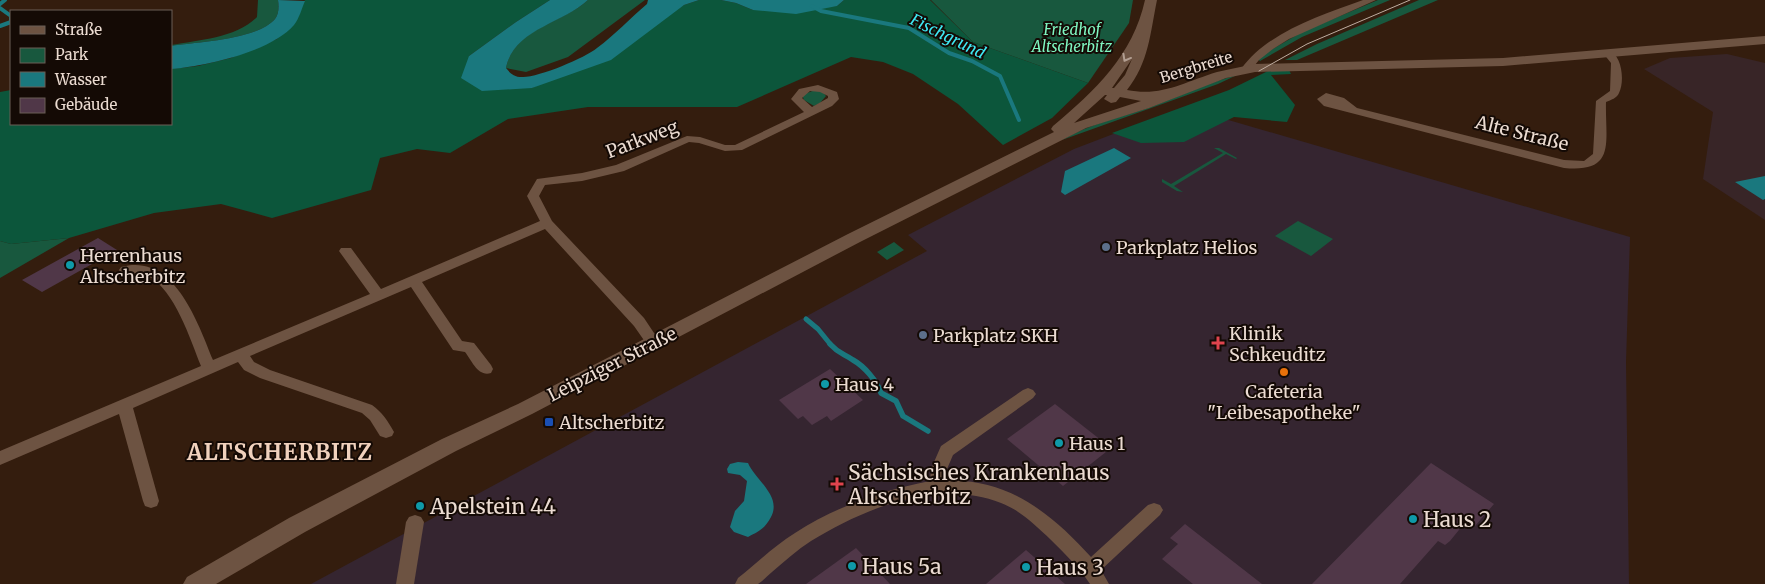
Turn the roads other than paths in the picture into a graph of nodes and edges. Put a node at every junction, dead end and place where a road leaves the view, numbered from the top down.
1 (1151, 0) edge
2 (1371, 0) edge
3 (1145, 24) junction
4 (1765, 40) edge
5 (1608, 53) junction
6 (1246, 69) junction
7 (1117, 93) junction
8 (1169, 94) junction
9 (1100, 98) junction
10 (1132, 109) junction
11 (1353, 110) dead end
12 (811, 112) dead end
13 (1080, 125) junction
14 (1032, 149) junction
15 (547, 223) junction
16 (346, 251) dead end
17 (126, 270) dead end
18 (414, 280) junction
19 (378, 295) junction
20 (653, 342) junction
21 (241, 354) junction
22 (209, 368) junction
23 (486, 369) dead end
24 (1028, 394) dead end
25 (124, 404) junction
26 (386, 432) dead end
27 (0, 458) edge
28 (938, 487) junction
29 (151, 501) dead end
30 (1154, 510) dead end
31 (415, 522) dead end
32 (1091, 568) junction
33 (194, 584) edge
34 (405, 584) edge
35 (744, 584) edge
36 (1100, 584) edge

1 - 3 street, Leipziger Straße
2 - 6 street, Bergbreite
3 - 7 street, Leipziger Straße
3 -> 9 street, Leipziger Straße
4 - 5 street
5 - 6 street
5 - 11 street, Alte Straße
6 - 8 street, Bergbreite
7 - 8 street, Bergbreite
7 - 9 street, Leipziger Straße
8 - 10 street, Leipziger Straße
9 - 10 street
9 - 13 street, Leipziger Straße
9 - 14 street, Leipziger Straße
10 - 13 street, Leipziger Straße
12 - 15 street, Parkweg
13 - 14 street, Leipziger Straße
14 - 20 street, Leipziger Straße
15 - 18 street
15 - 20 street
16 - 19 street
17 - 22 street
18 - 19 street
18 - 23 street
19 - 21 street
20 - 33 street, Leipziger Straße
21 - 22 street
21 - 26 street
22 - 25 street
24 - 28 street
25 - 27 street
25 - 29 street
28 - 32 street
28 - 35 street
30 - 32 street
31 - 34 street
32 - 36 street

